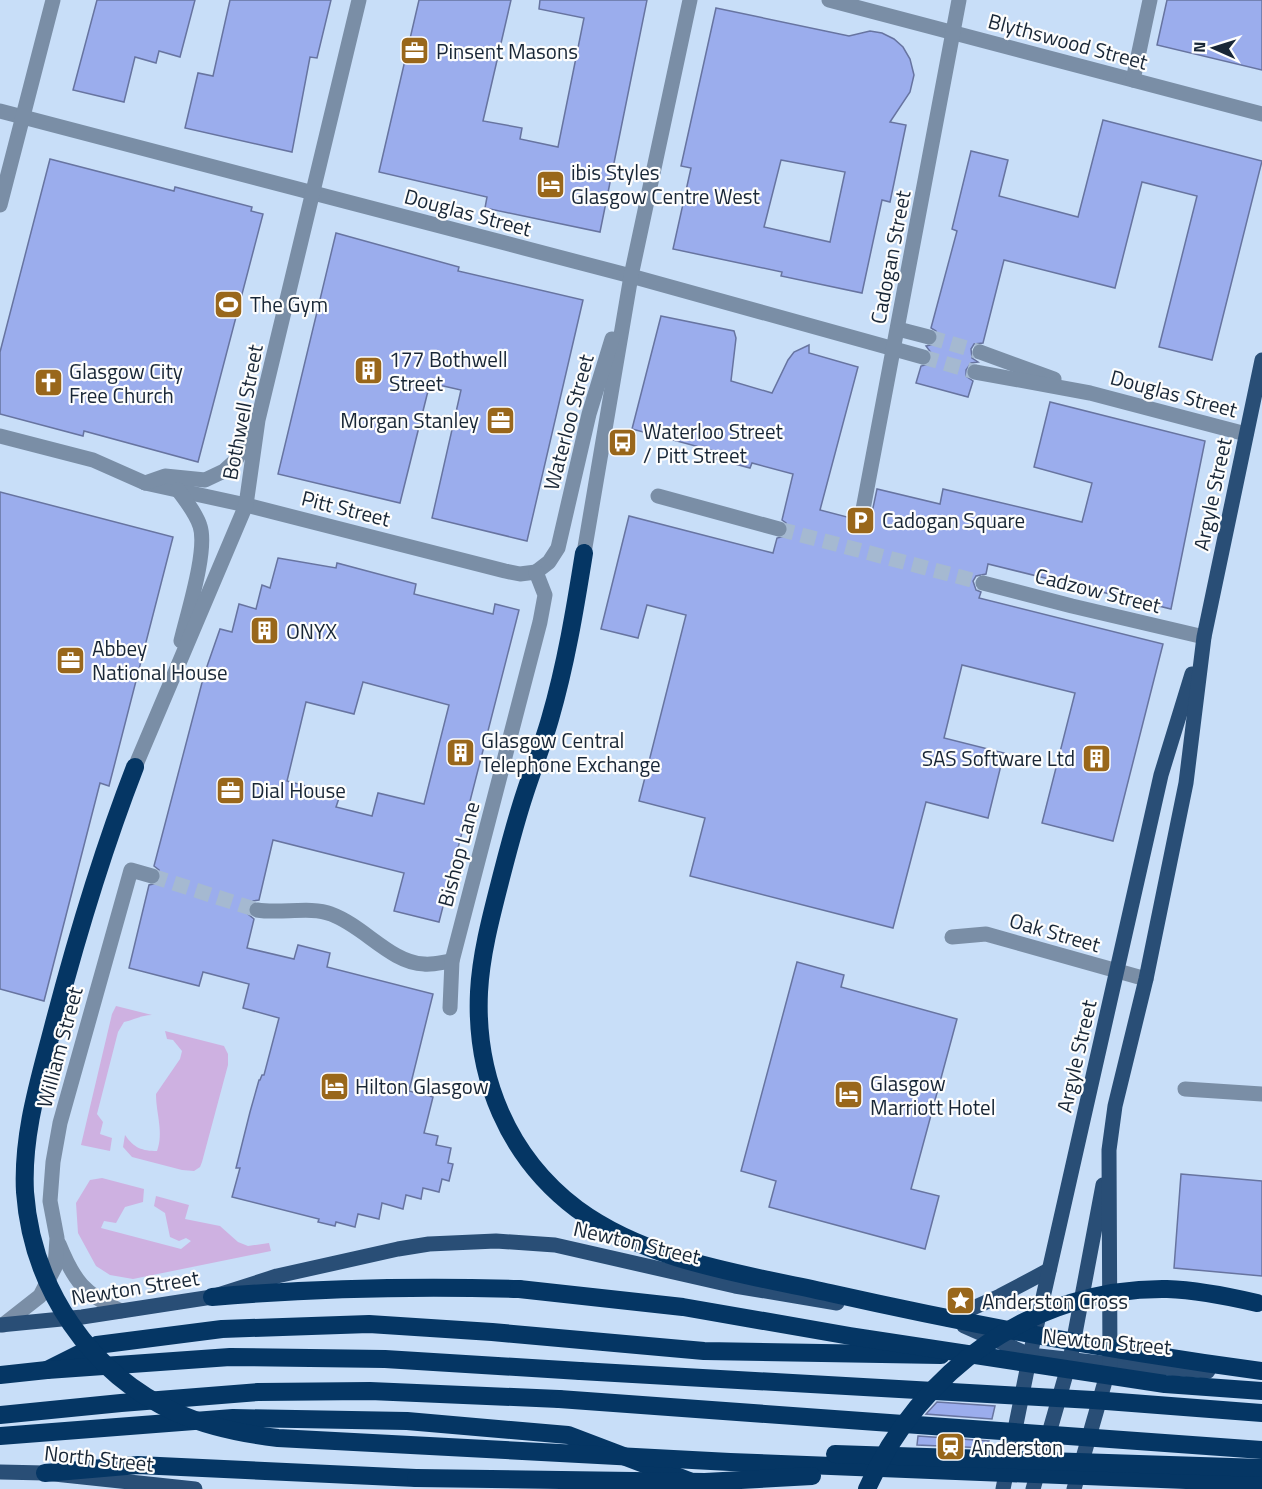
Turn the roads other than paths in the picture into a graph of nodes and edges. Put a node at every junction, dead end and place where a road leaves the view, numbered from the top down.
1 (53, 0) edge
2 (359, 0) edge
3 (690, 0) edge
4 (829, 0) edge
5 (959, 0) edge
6 (1150, 0) edge
7 (953, 32) junction
8 (1133, 80) junction
9 (0, 111) edge
10 (1262, 114) edge
11 (23, 117) junction
12 (314, 192) junction
13 (0, 205) edge
14 (631, 276) junction
15 (898, 329) junction
16 (928, 338) tunnel mouth
17 (893, 349) junction
18 (980, 352) tunnel mouth
19 (923, 357) tunnel mouth
20 (1262, 360) edge
21 (975, 372) tunnel mouth
22 (1090, 393) junction
23 (258, 420) junction
24 (1246, 434) junction
25 (0, 436) edge
26 (145, 483) junction
27 (178, 490) junction
28 (658, 496) dead end
29 (246, 505) junction
30 (861, 520) dead end
31 (779, 529) tunnel mouth
32 (584, 553) joint
33 (537, 572) junction
34 (983, 583) tunnel mouth
35 (1204, 637) junction
36 (171, 682) junction
37 (135, 767) joint
38 (152, 876) tunnel mouth
39 (257, 910) tunnel mouth
40 (952, 937) dead end
41 (452, 961) junction
42 (1117, 970) junction
43 (1146, 979) junction
44 (450, 1008) dead end
45 (1185, 1089) dead end
46 (1262, 1094) edge
47 (1109, 1150) junction
48 (57, 1238) junction
49 (1049, 1270) junction
50 (212, 1297) junction
51 (1262, 1305) edge
52 (121, 1311) junction
53 (948, 1319) junction
54 (1, 1325) edge
55 (1030, 1355) junction
56 (1070, 1360) junction
57 (1110, 1364) junction
58 (47, 1370) junction
59 (1262, 1373) edge
60 (0, 1375) edge
61 (1262, 1391) edge
62 (1262, 1413) edge
63 (0, 1415) edge
64 (0, 1436) edge
65 (303, 1440) junction
66 (1262, 1450) edge
67 (1262, 1468) edge
68 (894, 1469) junction
69 (0, 1472) edge
70 (45, 1473) junction
71 (1262, 1484) edge
72 (195, 1489) edge
73 (711, 1489) edge
74 (867, 1489) edge
75 (1003, 1489) edge
76 (1033, 1489) edge
77 (1074, 1489) edge

1 - 11 street
2 - 12 street, Bothwell Street
3 - 14 street, Waterloo Street
4 - 7 street, Blythswood Street
5 - 7 street, Cadogan Street
6 - 8 street
7 - 8 street, Blythswood Street
7 - 15 street, Cadogan Street
8 - 10 street, Blythswood Street
9 - 11 street, Douglas Street
11 - 12 street, Douglas Street
11 - 13 street
12 - 14 street, Douglas Street
12 - 23 street, Bothwell Street
14 - 17 street, Douglas Street
14 - 32 street, Waterloo Street
14 - 33 street, Waterloo Street
15 - 16 street
15 - 17 street, Cadogan Street
17 - 19 street, Douglas Street
17 - 30 street, Cadogan Street
18 - 22 street, Douglas Street
20 - 24 main road, Argyle Street
21 - 22 street, Douglas Street
22 - 24 street, Douglas Street
23 - 26 street
23 - 29 street, Bothwell Street
24 - 35 main road, Argyle Street
25 - 26 street, Pitt Street
26 - 27 street, Pitt Street
27 - 29 street, Pitt Street
27 - 36 street, Bothwell Street
28 - 31 street
29 - 33 street, Pitt Street
29 - 36 street, Bothwell Street
32 - 59 highway, bridge
33 - 41 street, Bishop Lane
34 - 35 street, Cadzow Street
35 - 42 main road, Argyle Street
35 - 43 main road, Argyle Street
36 - 37 street, Bothwell Street
37 - 65 highway, bridge
38 - 48 street, William Street
39 - 41 street
40 - 42 street, Oak Street
41 - 44 street, Bishop Lane
42 - 43 street, Oak Street
42 - 49 main road, Argyle Street
43 - 47 main road, Argyle Street
45 - 46 street
47 - 56 main road
47 - 57 main road, Argyle Street
48 - 52 street, William Street
48 - 54 street, William Street
49 - 53 main road
49 - 55 main road, Argyle Street
50 - 52 main road, Newton Street
50 - 53 main road, Newton Street
50 - 61 highway, bridge
51 - 74 highway, bridge
52 - 54 main road, Newton Street
53 - 55 main road, Newton Street
55 - 56 main road, Newton Street
55 - 58 highway
55 - 75 main road, Argyle Street
56 - 57 main road, Newton Street
56 - 76 main road
57 - 59 main road, Newton Street
57 - 77 main road, Argyle Street
58 - 60 highway
58 - 62 highway, bridge
63 - 66 highway, bridge
64 - 73 highway
65 - 67 highway, bridge
65 - 68 highway, bridge
68 - 70 highway, bridge
68 - 71 highway, bridge
69 - 70 main road, North Street
70 - 72 main road, North Street

